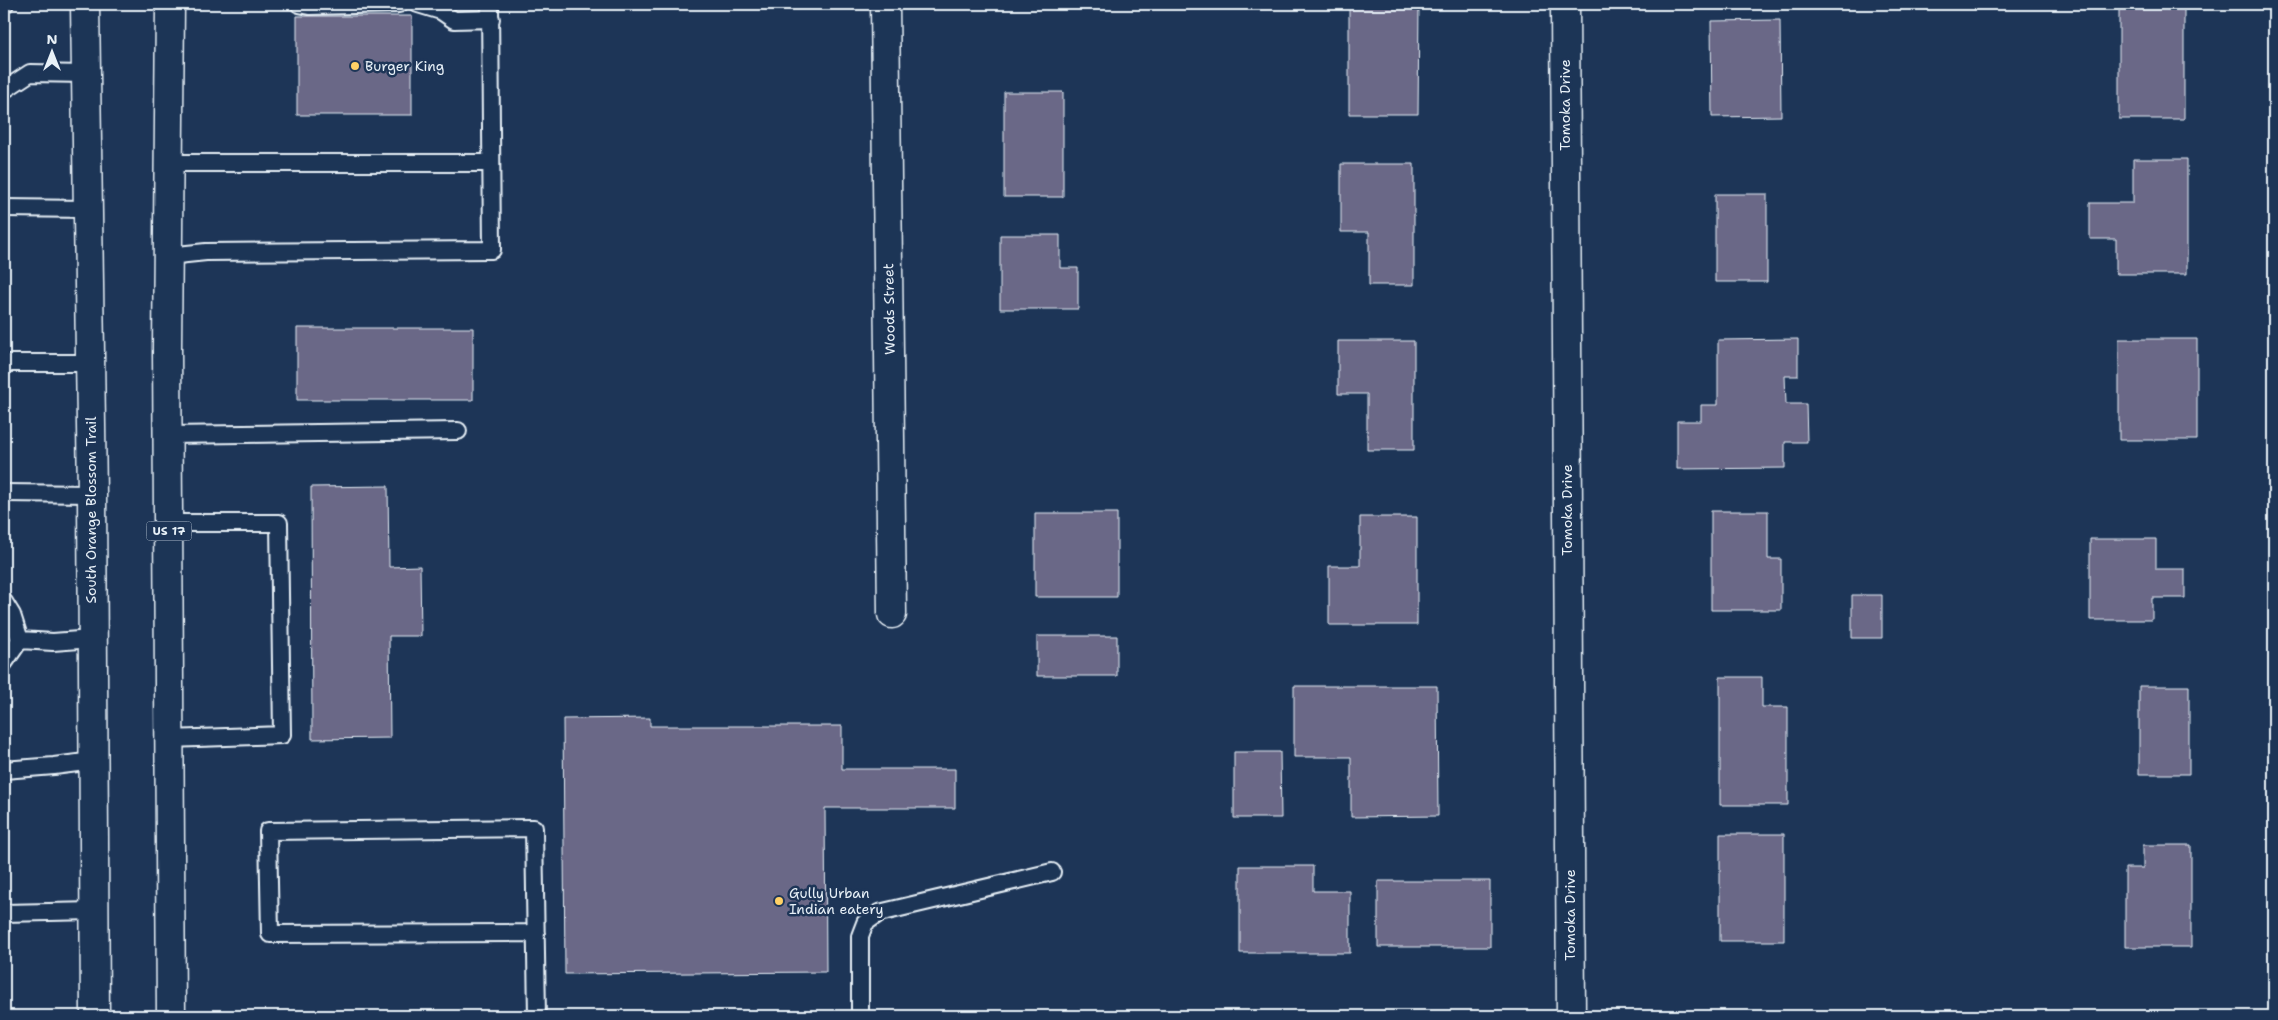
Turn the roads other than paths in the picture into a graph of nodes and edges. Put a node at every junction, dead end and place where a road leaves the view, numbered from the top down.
1 (85, 4) edge
2 (170, 4) edge
3 (299, 4) edge
4 (399, 4) edge
5 (418, 4) edge
6 (885, 4) edge
7 (1565, 4) edge
8 (491, 12) edge
9 (86, 74) junction
10 (4, 90) edge
11 (169, 163) junction
12 (491, 163) junction
13 (4, 208) edge
14 (88, 209) junction
15 (168, 256) junction
16 (4, 363) edge
17 (90, 363) junction
18 (458, 431) dead end
19 (168, 435) junction
20 (4, 493) edge
21 (92, 494) junction
22 (169, 523) junction
23 (4, 602) edge
24 (892, 614) dead end
25 (92, 639) junction
26 (20, 640) junction
27 (4, 663) edge
28 (169, 739) junction
29 (93, 761) junction
30 (4, 770) edge
31 (1052, 872) dead end
32 (94, 912) junction
33 (4, 914) edge
34 (536, 933) junction
35 (98, 1011) edge
36 (171, 1016) edge
37 (537, 1016) edge
38 (860, 1016) edge
39 (1570, 1016) edge

1 - 9 main road, South Orange Blossom Trail
2 - 11 main road, US 17
3 - 4 lane
5 - 8 lane
6 - 24 main road, Woods Street
7 - 39 main road, Tomoka Drive
8 - 12 lane
9 - 10 lane
9 - 14 main road, South Orange Blossom Trail
11 - 12 lane
11 - 15 main road, US 17
12 - 15 lane
13 - 14 lane
14 - 17 main road, South Orange Blossom Trail
15 - 19 main road, US 17
16 - 17 lane
17 - 21 main road, South Orange Blossom Trail
18 - 19 lane
19 - 22 main road, US 17
20 - 21 lane
21 - 25 main road, South Orange Blossom Trail
22 - 28 main road, US 17
22 - 28 lane
23 - 26 lane
25 - 26 lane
25 - 29 main road, South Orange Blossom Trail
26 - 27 lane
28 - 36 main road, US 17
29 - 30 lane
29 - 32 main road, South Orange Blossom Trail
31 - 38 lane
32 - 33 lane
32 - 35 main road, South Orange Blossom Trail
34 - 34 lane
34 - 37 lane

